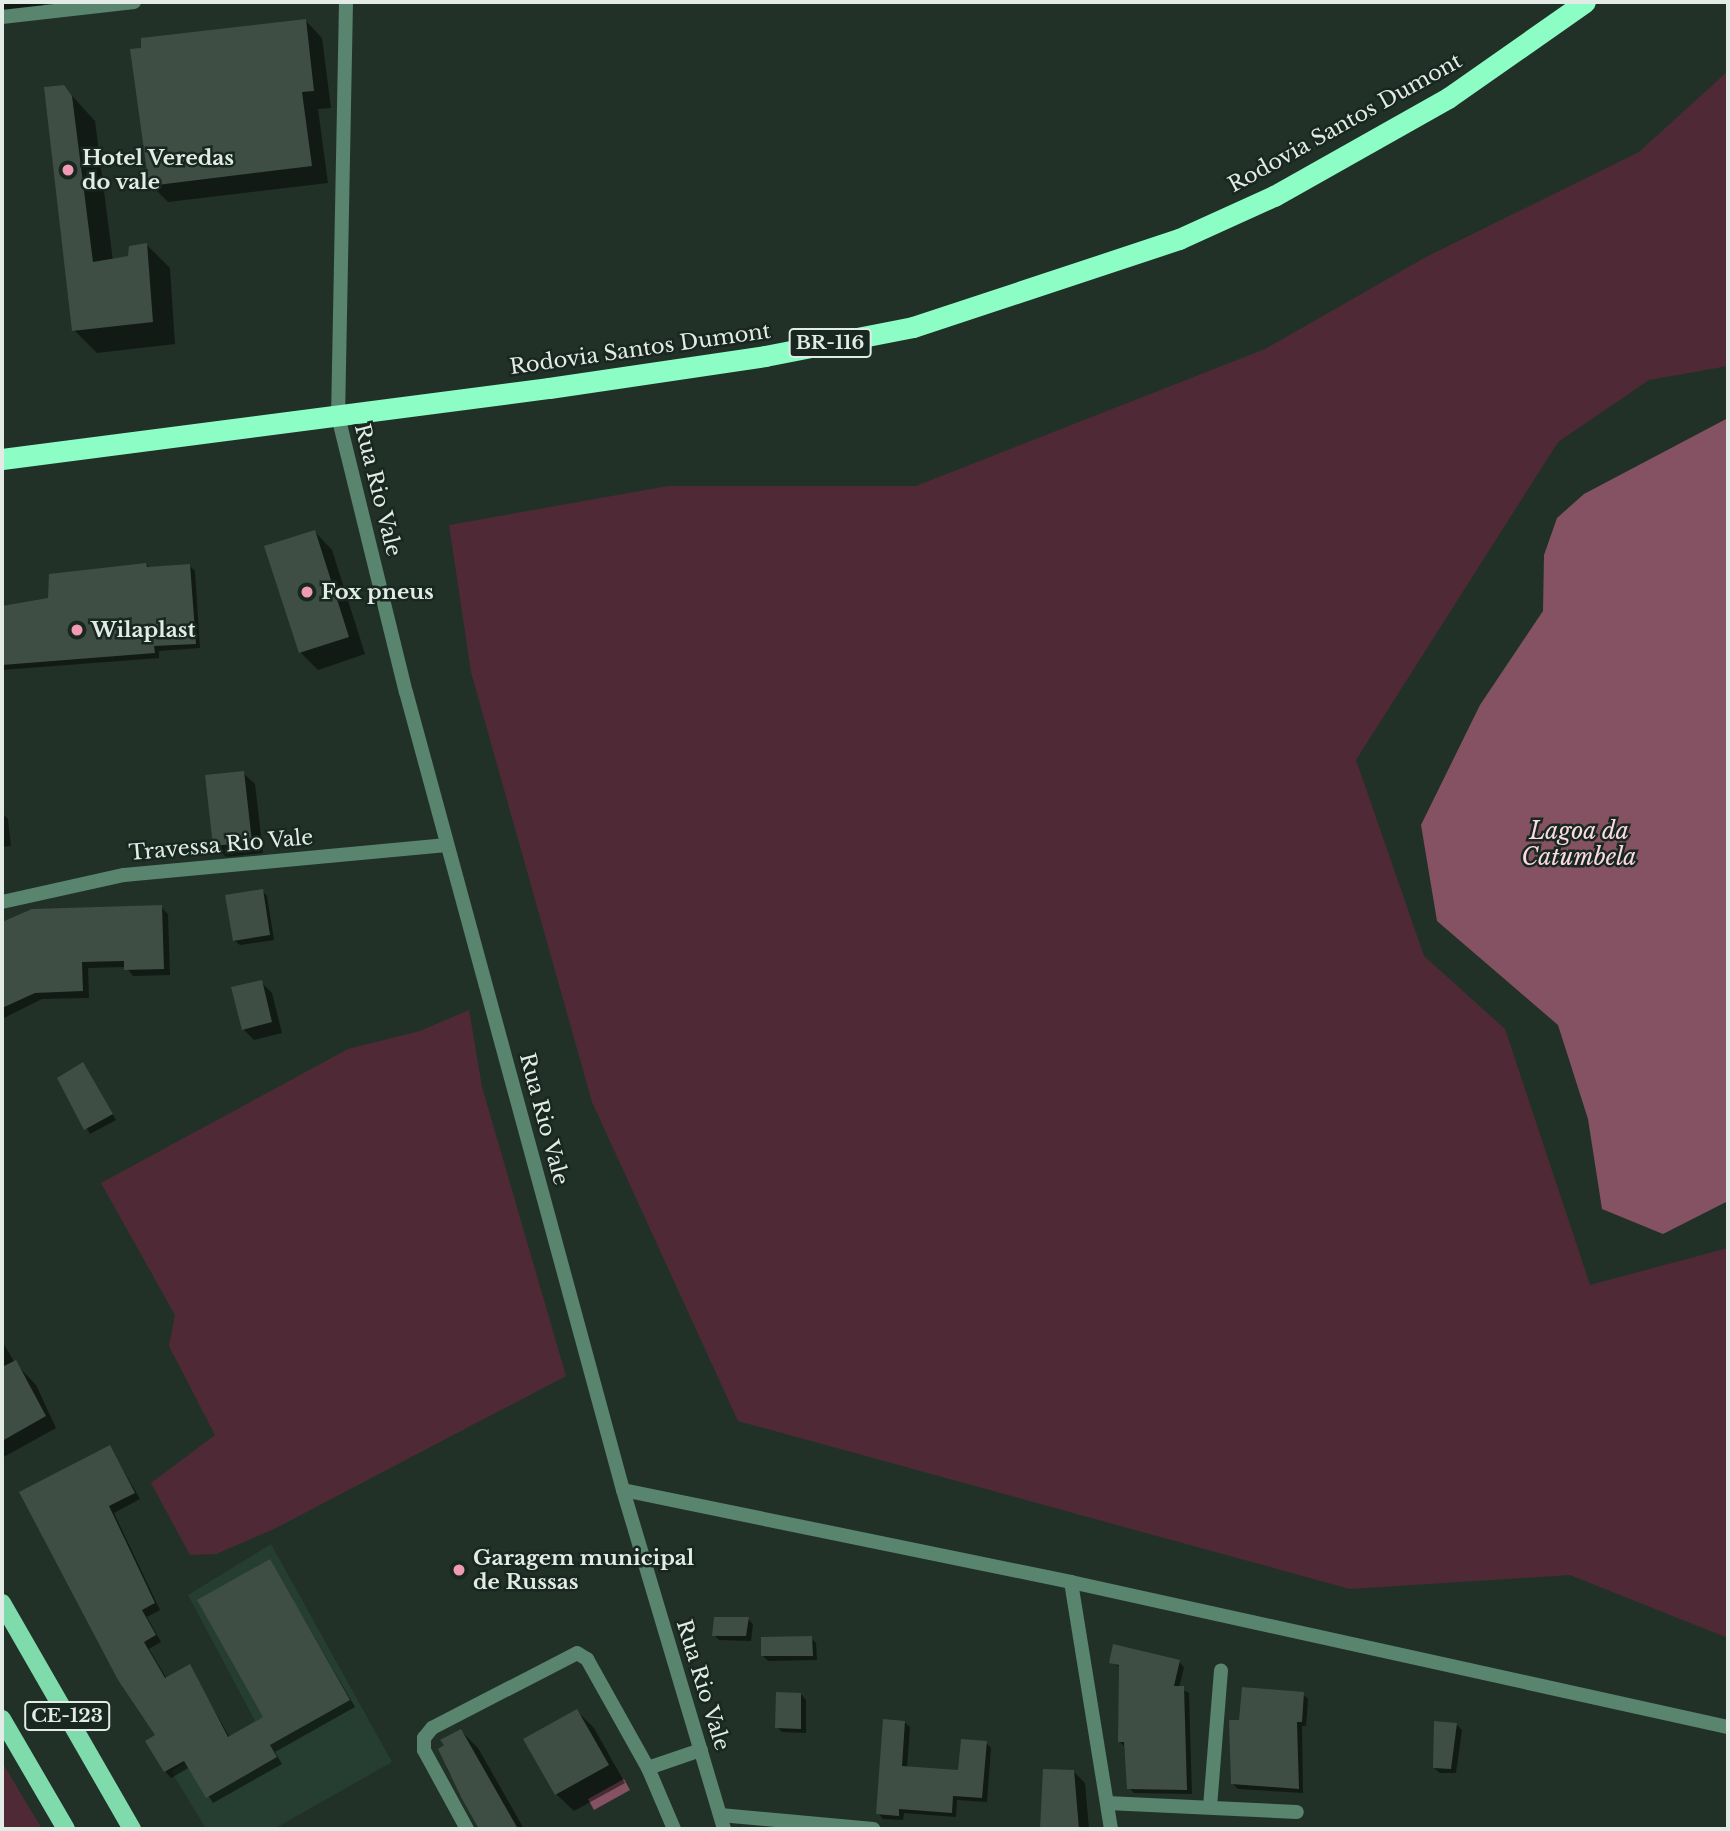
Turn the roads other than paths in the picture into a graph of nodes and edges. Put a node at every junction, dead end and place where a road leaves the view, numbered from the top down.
1 (134, 2) edge
2 (346, 2) edge
3 (1585, 2) edge
4 (2, 17) edge
5 (338, 416) junction
6 (2, 459) edge
7 (447, 845) junction
8 (2, 902) edge
9 (623, 1490) junction
10 (1071, 1582) junction
11 (2, 1603) edge
12 (1221, 1670) dead end
13 (2, 1719) edge
14 (1728, 1727) edge
15 (701, 1750) junction
16 (648, 1768) junction
17 (1107, 1803) junction
18 (1210, 1807) junction
19 (1297, 1812) dead end
20 (722, 1822) edge
21 (127, 1828) edge
22 (66, 1829) edge
23 (467, 1829) edge
24 (674, 1829) edge
25 (873, 1829) edge
26 (1111, 1829) edge

1 - 4 street
2 - 5 street, Rua Rio Vale
3 - 5 highway, Rodovia Santos Dumont / BR-116
5 - 6 highway, Rodovia Santos Dumont / BR-116
5 - 7 street, Rua Rio Vale
7 - 8 street, Travessa Rio Vale
7 - 9 street, Rua Rio Vale
9 - 10 street
9 - 15 street, Rua Rio Vale
10 - 14 street
10 - 17 street
11 - 21 main road, CE-123
12 - 18 street
13 - 22 main road, CE-123
15 - 16 street
15 - 20 street, Rua Rio Vale
16 - 23 street
16 - 24 street
17 - 18 street
17 - 26 street
18 - 19 street
20 - 25 street

